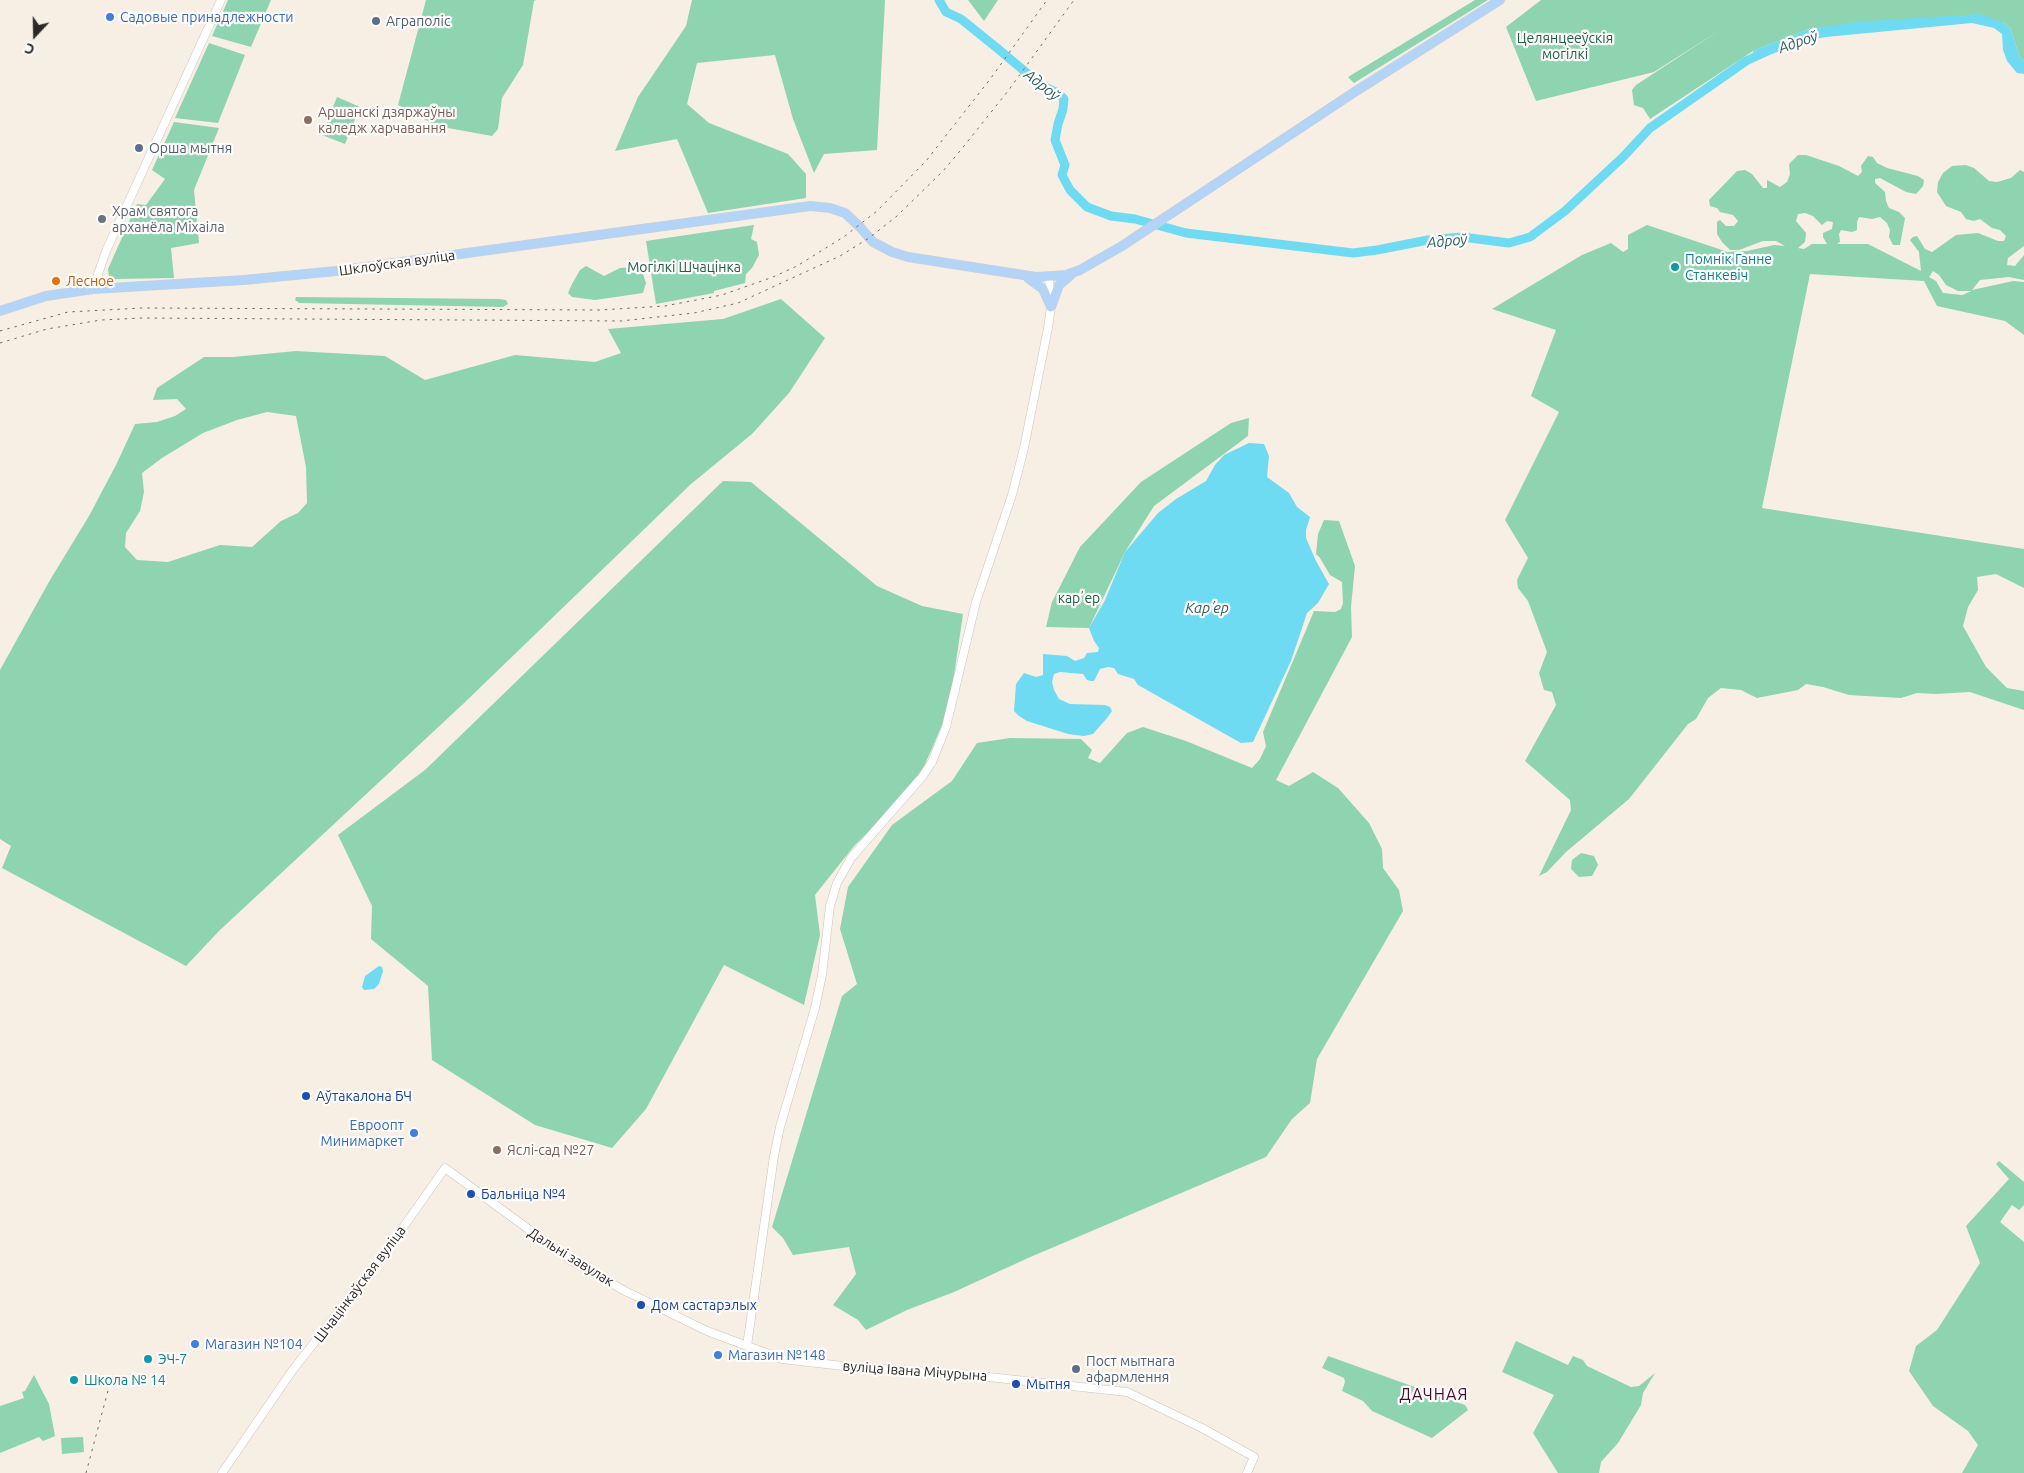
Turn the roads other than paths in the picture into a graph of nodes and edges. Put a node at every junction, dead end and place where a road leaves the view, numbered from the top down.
1 (221, 0) edge
2 (1500, 0) edge
3 (1080, 270) junction
4 (1021, 275) junction
5 (1052, 277) junction
6 (93, 289) junction
7 (1052, 303) junction
8 (0, 310) edge
9 (445, 1168) joint
10 (707, 1331) joint
11 (747, 1346) junction
12 (222, 1473) edge
13 (1247, 1473) edge

1 - 6 street
2 - 3 main road
3 - 5 main road
3 - 7 main road
4 - 5 main road, Шклоўская вуліца
4 - 6 main road, Шклоўская вуліца
4 - 7 main road
5 - 7 street
6 - 8 main road, Шклоўская вуліца
7 - 11 street
9 - 10 street, Дальні завулак
9 - 12 street, Шчацінкаўская вуліца
10 - 11 street, вуліца Івана Мічурына
11 - 13 street, вуліца Івана Мічурына

